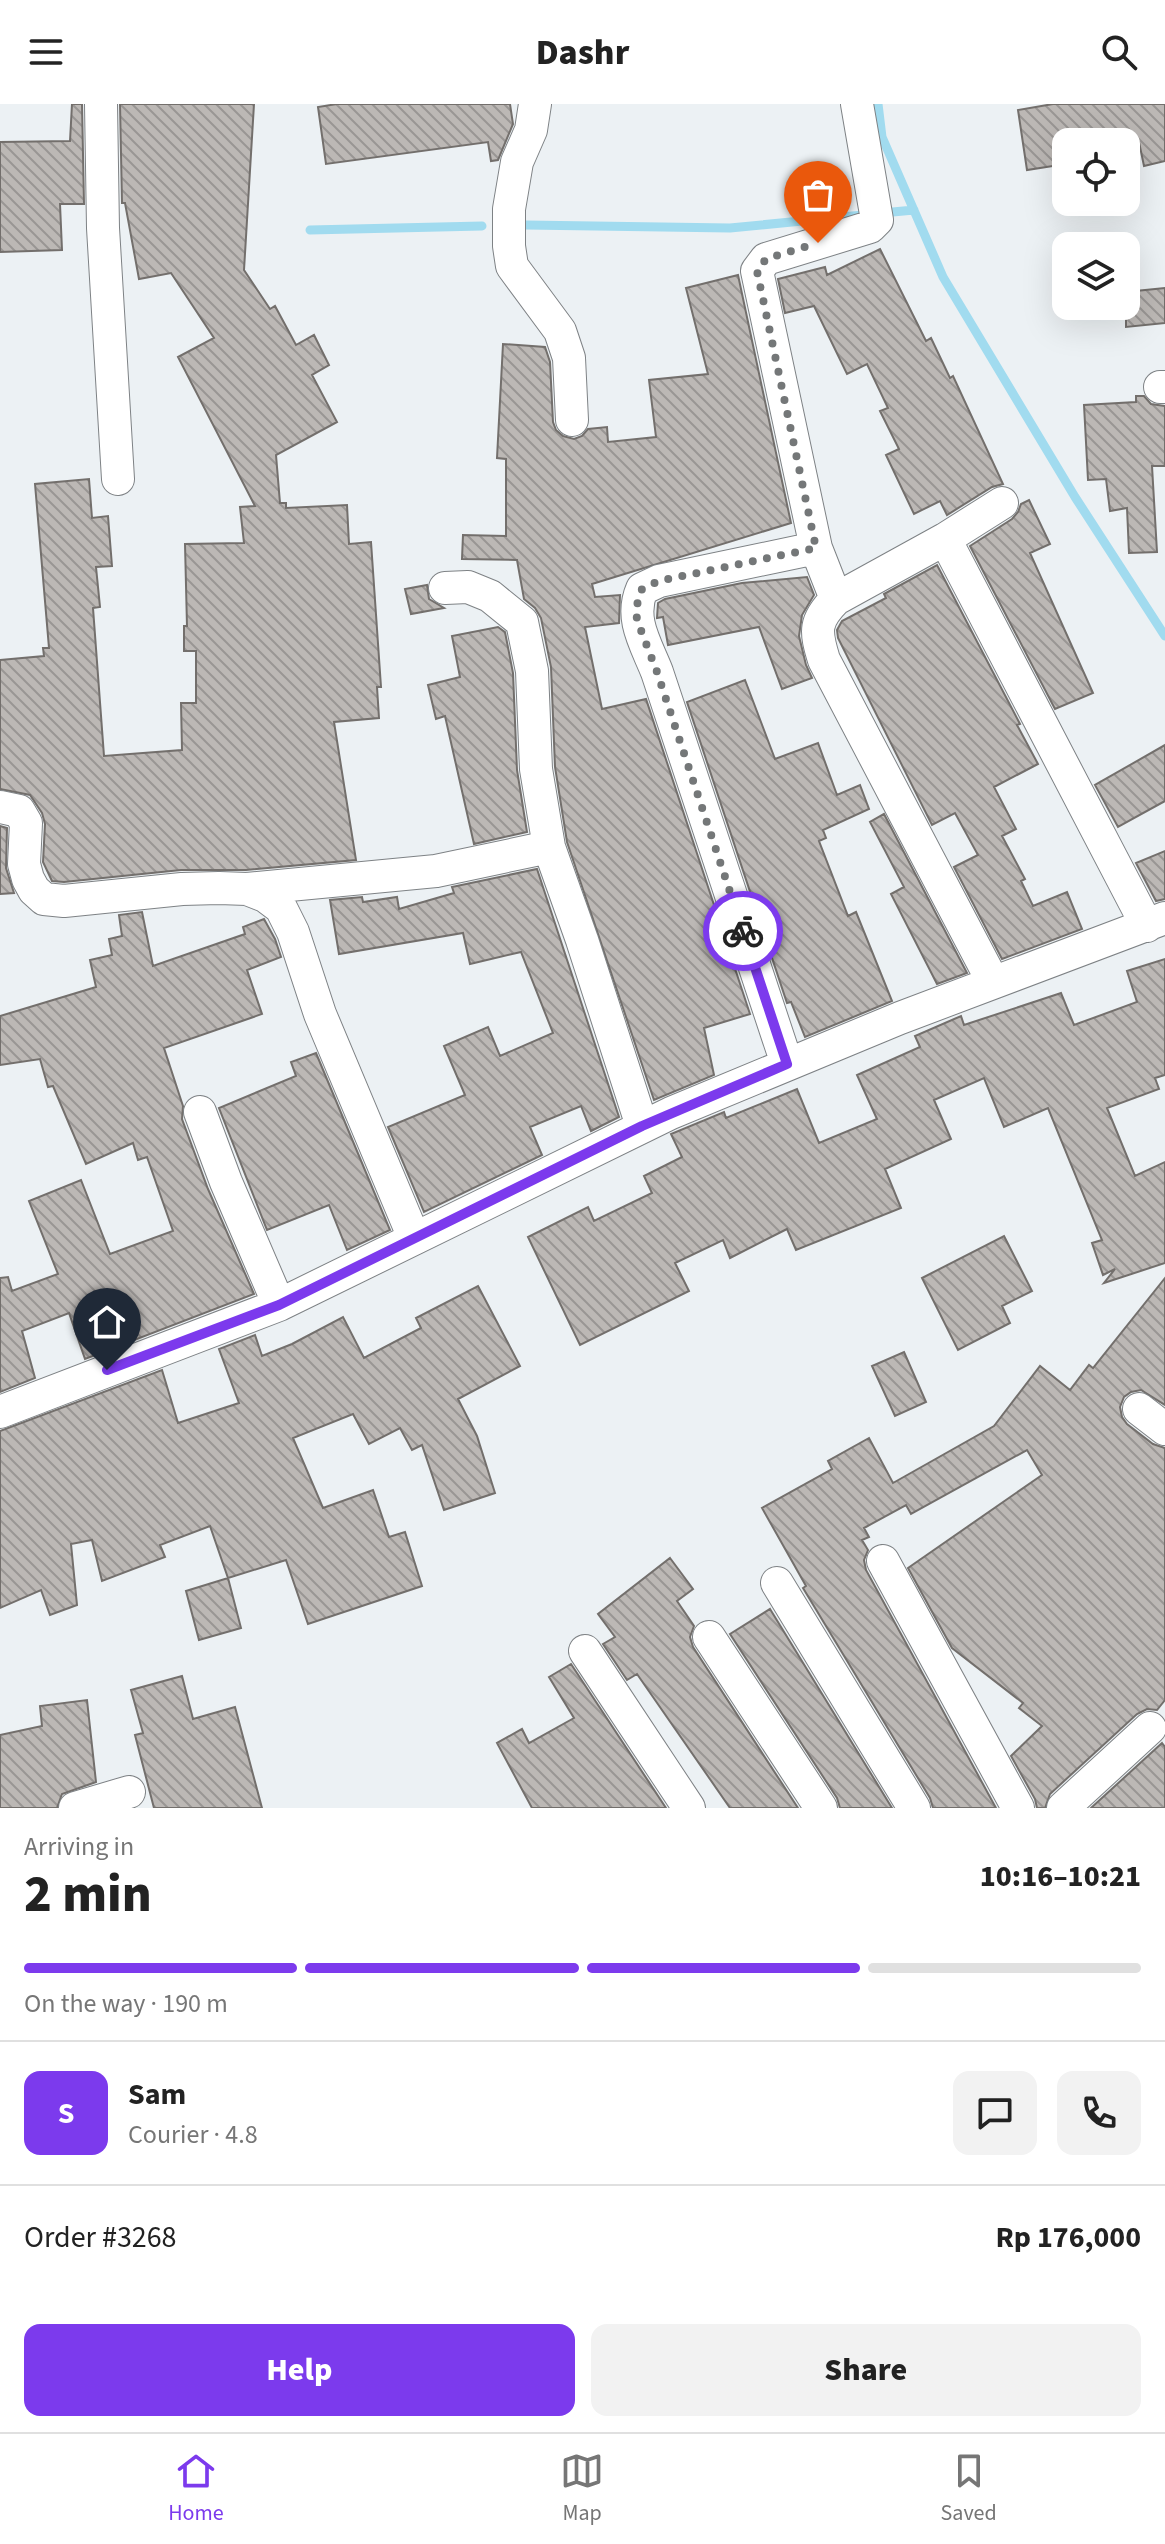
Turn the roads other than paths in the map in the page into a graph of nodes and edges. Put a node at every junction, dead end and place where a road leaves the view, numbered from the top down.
1 (101, 104) edge
2 (535, 104) edge
3 (857, 104) edge
4 (572, 420) dead end
5 (118, 479) dead end
6 (1002, 503) dead end
7 (945, 539) junction
8 (816, 548) junction
9 (445, 588) dead end
10 (836, 599) junction
11 (0, 807) edge
12 (549, 847) junction
13 (247, 889) junction
14 (1156, 922) edge
15 (993, 982) junction
16 (787, 1064) junction
17 (200, 1112) dead end
18 (642, 1126) junction
19 (414, 1238) junction
20 (279, 1305) junction
21 (1139, 1409) dead end
22 (0, 1412) edge
23 (1165, 1429) edge
24 (883, 1561) dead end
25 (777, 1583) dead end
26 (709, 1637) dead end
27 (585, 1651) dead end
28 (1150, 1728) dead end
29 (129, 1792) dead end
30 (75, 1808) edge
31 (689, 1808) edge
32 (821, 1808) edge
33 (914, 1808) edge
34 (1018, 1808) edge
35 (1063, 1808) edge

1 - 5 street
2 - 4 street
3 - 8 street
6 - 7 street
7 - 10 street
7 - 14 street
8 - 10 street
8 - 16 street
9 - 12 street
10 - 15 street
11 - 13 street
12 - 13 street
12 - 18 street
13 - 19 street
14 - 15 street
15 - 16 street
16 - 18 street
17 - 20 street
18 - 19 street
19 - 20 street
20 - 22 street
21 - 23 street
24 - 34 street
25 - 33 street
26 - 32 street
27 - 31 street
28 - 35 street
29 - 30 street

